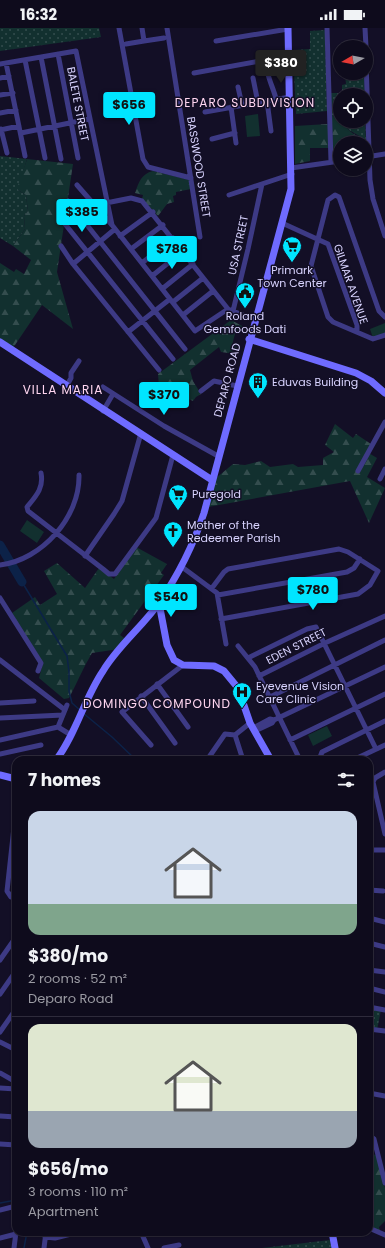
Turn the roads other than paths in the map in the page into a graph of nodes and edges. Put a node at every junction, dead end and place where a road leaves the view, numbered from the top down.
1 (119, 28) edge
2 (142, 28) edge
3 (167, 28) edge
4 (327, 28) edge
5 (365, 28) edge
6 (288, 29) edge
7 (164, 38) dead end
8 (366, 40) edge
9 (144, 41) junction
10 (216, 41) dead end
11 (126, 44) dead end
12 (58, 54) junction
13 (41, 57) junction
14 (25, 60) junction
15 (289, 61) junction
16 (0, 64) edge
17 (6, 64) junction
18 (194, 73) dead end
19 (268, 74) dead end
20 (9, 76) junction
21 (0, 78) edge
22 (253, 78) dead end
23 (366, 80) edge
24 (238, 87) dead end
25 (13, 93) junction
26 (0, 95) edge
27 (290, 97) junction
28 (276, 99) junction
29 (267, 101) junction
30 (258, 102) junction
31 (242, 105) junction
32 (230, 108) junction
33 (16, 110) junction
34 (206, 112) dead end
35 (0, 113) edge
36 (89, 120) junction
37 (71, 123) junction
38 (20, 126) junction
39 (55, 126) junction
40 (1, 130) edge
41 (39, 130) junction
42 (271, 130) dead end
43 (21, 133) junction
44 (235, 133) junction
45 (367, 136) edge
46 (212, 139) dead end
47 (236, 143) dead end
48 (7, 153) dead end
49 (385, 154) edge
50 (25, 156) dead end
51 (373, 156) edge
52 (45, 158) dead end
53 (78, 158) dead end
54 (61, 159) dead end
55 (331, 162) joint
56 (292, 171) junction
57 (370, 176) edge
58 (192, 178) junction
59 (262, 184) junction
60 (78, 185) dead end
61 (231, 195) dead end
62 (68, 201) dead end
63 (106, 203) junction
64 (153, 212) junction
65 (282, 223) junction
66 (64, 224) dead end
67 (163, 224) junction
68 (114, 227) junction
69 (120, 236) junction
70 (385, 236) edge
71 (200, 237) dead end
72 (173, 238) junction
73 (319, 238) junction
74 (100, 241) junction
75 (61, 246) dead end
76 (131, 249) junction
77 (87, 252) junction
78 (183, 252) junction
79 (142, 263) junction
80 (73, 264) junction
81 (193, 264) junction
82 (152, 276) junction
83 (203, 278) junction
84 (162, 289) junction
85 (213, 291) junction
86 (171, 301) junction
87 (155, 310) junction
88 (230, 310) junction
89 (183, 315) junction
90 (385, 317) edge
91 (255, 320) junction
92 (142, 321) junction
93 (128, 332) junction
94 (357, 332) junction
95 (385, 335) edge
96 (249, 339) junction
97 (0, 342) edge
98 (186, 349) dead end
99 (174, 359) dead end
100 (79, 361) dead end
101 (159, 370) dead end
102 (66, 386) junction
103 (237, 386) junction
104 (103, 387) dead end
105 (202, 390) dead end
106 (385, 393) edge
107 (113, 394) junction
108 (103, 411) junction
109 (385, 422) edge
110 (140, 433) junction
111 (173, 455) junction
112 (218, 456) junction
113 (385, 469) edge
114 (358, 471) dead end
115 (41, 473) dead end
116 (79, 475) dead end
117 (380, 479) dead end
118 (212, 480) junction
119 (55, 534) junction
120 (85, 556) junction
121 (360, 559) junction
122 (0, 565) edge
123 (182, 567) junction
124 (212, 588) junction
125 (218, 595) junction
126 (0, 598) edge
127 (159, 603) junction
128 (385, 616) edge
129 (221, 619) junction
130 (385, 640) edge
131 (325, 643) junction
132 (226, 644) dead end
133 (238, 646) dead end
134 (248, 658) junction
135 (0, 660) edge
136 (335, 664) junction
137 (182, 665) junction
138 (385, 667) edge
139 (38, 671) dead end
140 (259, 676) junction
141 (157, 684) junction
142 (345, 686) junction
143 (385, 694) edge
144 (142, 696) junction
145 (270, 697) junction
146 (34, 701) dead end
147 (0, 704) edge
148 (356, 708) junction
149 (65, 710) junction
150 (0, 718) edge
151 (279, 718) junction
152 (385, 721) edge
153 (58, 727) junction
154 (188, 727) dead end
155 (253, 727) junction
156 (366, 730) junction
157 (71, 735) junction
158 (234, 736) junction
159 (0, 740) edge
160 (290, 740) junction
161 (175, 743) dead end
162 (41, 745) dead end
163 (151, 745) dead end
164 (385, 745) edge
165 (376, 749) junction
166 (0, 754) edge
167 (59, 756) edge
168 (210, 756) edge
169 (242, 756) edge
170 (269, 756) edge
171 (298, 756) edge
172 (320, 756) edge
173 (361, 756) edge
174 (385, 772) edge
175 (0, 775) edge
176 (12, 777) edge
177 (385, 834) edge
178 (12, 845) edge
179 (373, 850) edge
180 (385, 850) edge
181 (373, 890) edge
182 (383, 891) dead end
183 (12, 895) edge
184 (373, 919) edge
185 (385, 922) edge
186 (12, 943) edge
187 (373, 945) edge
188 (385, 947) edge
189 (0, 960) edge
190 (373, 970) edge
191 (385, 972) edge
192 (12, 977) edge
193 (373, 989) edge
194 (385, 992) edge
195 (0, 994) edge
196 (373, 1008) edge
197 (385, 1010) edge
198 (12, 1015) edge
199 (373, 1029) edge
200 (385, 1031) edge
201 (0, 1032) edge
202 (0, 1042) edge
203 (12, 1047) edge
204 (0, 1073) edge
205 (12, 1080) edge
206 (0, 1088) edge
207 (12, 1089) edge
208 (373, 1094) edge
209 (385, 1096) edge
210 (0, 1116) edge
211 (12, 1117) edge
212 (373, 1138) edge
213 (0, 1144) edge
214 (12, 1145) edge
215 (385, 1183) edge
216 (12, 1207) edge
217 (0, 1210) edge
218 (373, 1230) edge
219 (12, 1234) edge
220 (385, 1235) edge
221 (16, 1236) edge
222 (45, 1236) edge
223 (48, 1236) edge
224 (63, 1236) edge
225 (143, 1236) edge
226 (332, 1236) edge
227 (0, 1238) edge
228 (179, 1245) dead end
229 (14, 1248) edge
230 (44, 1248) edge
231 (148, 1248) edge
232 (164, 1248) edge
233 (334, 1248) edge

1 - 58 street
2 - 9 street
3 - 58 street, BASSWOOD STREET
4 - 55 street
5 - 8 street
6 - 10 street
6 - 15 main road, DEPARO ROAD
7 - 9 street
9 - 11 street
12 - 13 street
12 - 36 street
12 - 37 street, BALETE STREET
13 - 14 street
13 - 39 street
14 - 17 street
14 - 41 street
15 - 18 street
15 - 27 main road, DEPARO ROAD
16 - 17 street
17 - 20 street
19 - 28 street
20 - 21 street
20 - 25 street
22 - 30 street
23 - 45 street
24 - 31 street
25 - 26 street
25 - 33 street
27 - 28 street
27 - 56 main road, DEPARO ROAD
28 - 29 street
29 - 30 street
29 - 42 street
30 - 31 street
31 - 32 street
32 - 34 street
32 - 44 street
33 - 35 street
33 - 38 street
36 - 37 street
36 - 63 street
37 - 39 street
37 - 53 street, BALETE STREET
38 - 40 street
38 - 43 street
39 - 41 street
39 - 54 street
40 - 48 street
41 - 43 street
41 - 52 street
43 - 50 street
44 - 46 street
44 - 47 street
49 - 51 street
55 - 56 street
56 - 59 street
56 - 65 main road, DEPARO ROAD
57 - 70 street
58 - 71 street, BASSWOOD STREET
59 - 61 street
59 - 88 street, USA STREET
60 - 68 street
62 - 74 street
63 - 64 street
63 - 68 street
64 - 67 street
64 - 69 street
65 - 73 street, GILMAR AVENUE
65 - 91 main road, DEPARO ROAD
66 - 77 street
67 - 72 street
67 - 76 street
68 - 69 street
68 - 74 street
69 - 76 street
72 - 78 street
72 - 79 street
73 - 90 street
73 - 94 street, GILMAR AVENUE
73 - 94 street
74 - 77 street
74 - 87 street
75 - 80 street
76 - 79 street
77 - 80 street
77 - 92 street
78 - 81 street
78 - 82 street
79 - 82 street
80 - 93 street
81 - 83 street
81 - 84 street
82 - 84 street
83 - 85 street
83 - 86 street
84 - 86 street
85 - 88 street
85 - 89 street
86 - 87 street
86 - 89 street
87 - 92 street
87 - 98 street
88 - 89 street
88 - 91 street
91 - 96 main road, DEPARO ROAD
92 - 93 street
92 - 99 street
93 - 101 street
94 - 95 street
96 - 103 main road, DEPARO ROAD
96 - 106 main road
97 - 102 main road
100 - 102 street
102 - 108 main road
103 - 105 street
103 - 112 main road, DEPARO ROAD
104 - 107 street
107 - 108 street
107 - 112 street
108 - 110 main road
109 - 114 street
110 - 111 main road
110 - 120 street
111 - 118 main road
111 - 120 street
112 - 118 main road, DEPARO ROAD
113 - 117 street
115 - 119 street
116 - 119 street
118 - 123 main road, DEPARO ROAD
119 - 120 street
119 - 122 street
121 - 124 street
121 - 125 street
121 - 129 street
123 - 124 street
123 - 127 main road, DEPARO ROAD
124 - 125 street
125 - 129 street
126 - 139 street
127 - 137 main road
127 - 157 main road, DEPARO ROAD
128 - 131 street, EDEN STREET
129 - 132 street
130 - 136 street
131 - 134 street
131 - 136 street
131 - 140 street, EDEN STREET
133 - 134 street
134 - 140 street
135 - 149 street
136 - 142 street
136 - 145 street
137 - 141 street
137 - 155 main road
138 - 142 street
140 - 145 street
141 - 144 street
141 - 154 street
142 - 148 street
142 - 151 street
143 - 148 street
144 - 161 street
144 - 163 street
145 - 151 street
146 - 147 street
148 - 156 street
148 - 160 street
149 - 150 street
149 - 153 street
151 - 155 street
151 - 160 street
152 - 156 street
153 - 157 street
153 - 159 street
155 - 158 street
155 - 170 main road
156 - 165 street
156 - 172 street
157 - 167 main road, DEPARO ROAD
158 - 168 street
158 - 169 street
160 - 171 street
162 - 166 street
164 - 165 street
165 - 173 street
174 - 177 street
175 - 176 main road
178 - 183 street
179 - 180 street
181 - 182 street
184 - 185 street
186 - 189 street
187 - 188 street
190 - 191 street
192 - 195 street
193 - 194 street
196 - 197 street
198 - 201 street
199 - 200 street
202 - 203 street
204 - 205 street
206 - 207 street
208 - 209 street
210 - 211 street
212 - 215 street
213 - 214 street
216 - 217 street
218 - 220 street
219 - 227 street
221 - 229 street
222 - 230 street
223 - 224 street
225 - 231 street
226 - 233 main road
228 - 232 street

